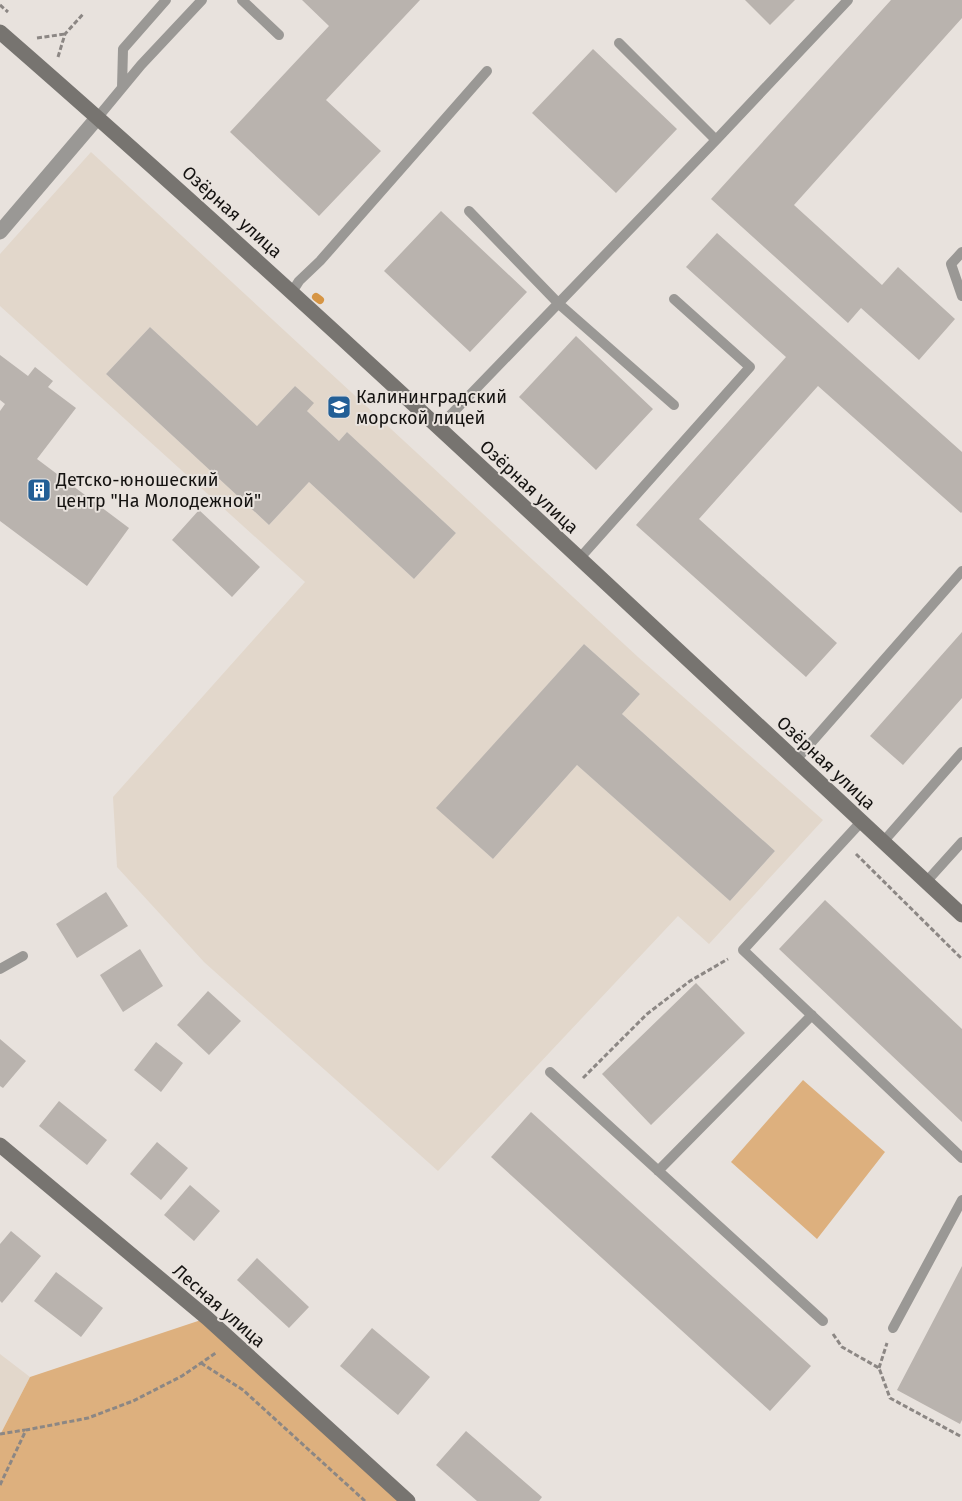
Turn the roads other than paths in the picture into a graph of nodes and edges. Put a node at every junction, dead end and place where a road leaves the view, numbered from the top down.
1 (166, 0) edge
2 (202, 0) edge
3 (242, 0) edge
4 (848, 0) edge
5 (0, 32) edge
6 (279, 35) dead end
7 (619, 43) dead end
8 (487, 71) dead end
9 (122, 88) junction
10 (98, 117) junction
11 (716, 140) junction
12 (470, 212) dead end
13 (0, 232) edge
14 (962, 252) edge
15 (292, 292) junction
16 (962, 296) edge
17 (674, 299) dead end
18 (559, 304) junction
19 (674, 405) dead end
20 (438, 428) junction
21 (579, 559) junction
22 (962, 571) edge
23 (962, 752) edge
24 (795, 761) junction
25 (861, 822) junction
26 (883, 842) junction
27 (962, 842) edge
28 (926, 882) junction
29 (962, 915) edge
30 (22, 956) dead end
31 (0, 969) edge
32 (812, 1015) junction
33 (550, 1072) dead end
34 (0, 1145) edge
35 (962, 1158) edge
36 (658, 1171) junction
37 (962, 1200) edge
38 (823, 1321) road end
39 (892, 1328) road end
40 (408, 1501) edge

1 - 9 lane
2 - 9 lane
3 - 6 lane
4 - 11 lane
5 - 10 street, Озёрная улица
7 - 11 lane
8 - 15 lane
9 - 10 lane
10 - 13 street
10 - 15 street, Озёрная улица
11 - 18 lane
12 - 18 lane
14 - 16 lane
15 - 20 street, Озёрная улица
17 - 21 lane
18 - 19 lane
18 - 20 lane
20 - 21 street, Озёрная улица
21 - 24 street, Озёрная улица
22 - 24 lane
23 - 26 lane
24 - 25 street, Озёрная улица
25 - 26 street, Озёрная улица
25 - 32 lane
26 - 28 street, Озёрная улица
27 - 28 lane
28 - 29 street, Озёрная улица
30 - 31 lane
32 - 35 lane
32 - 36 lane
33 - 36 lane
34 - 40 street, Лесная улица
36 - 38 lane
37 - 39 lane

